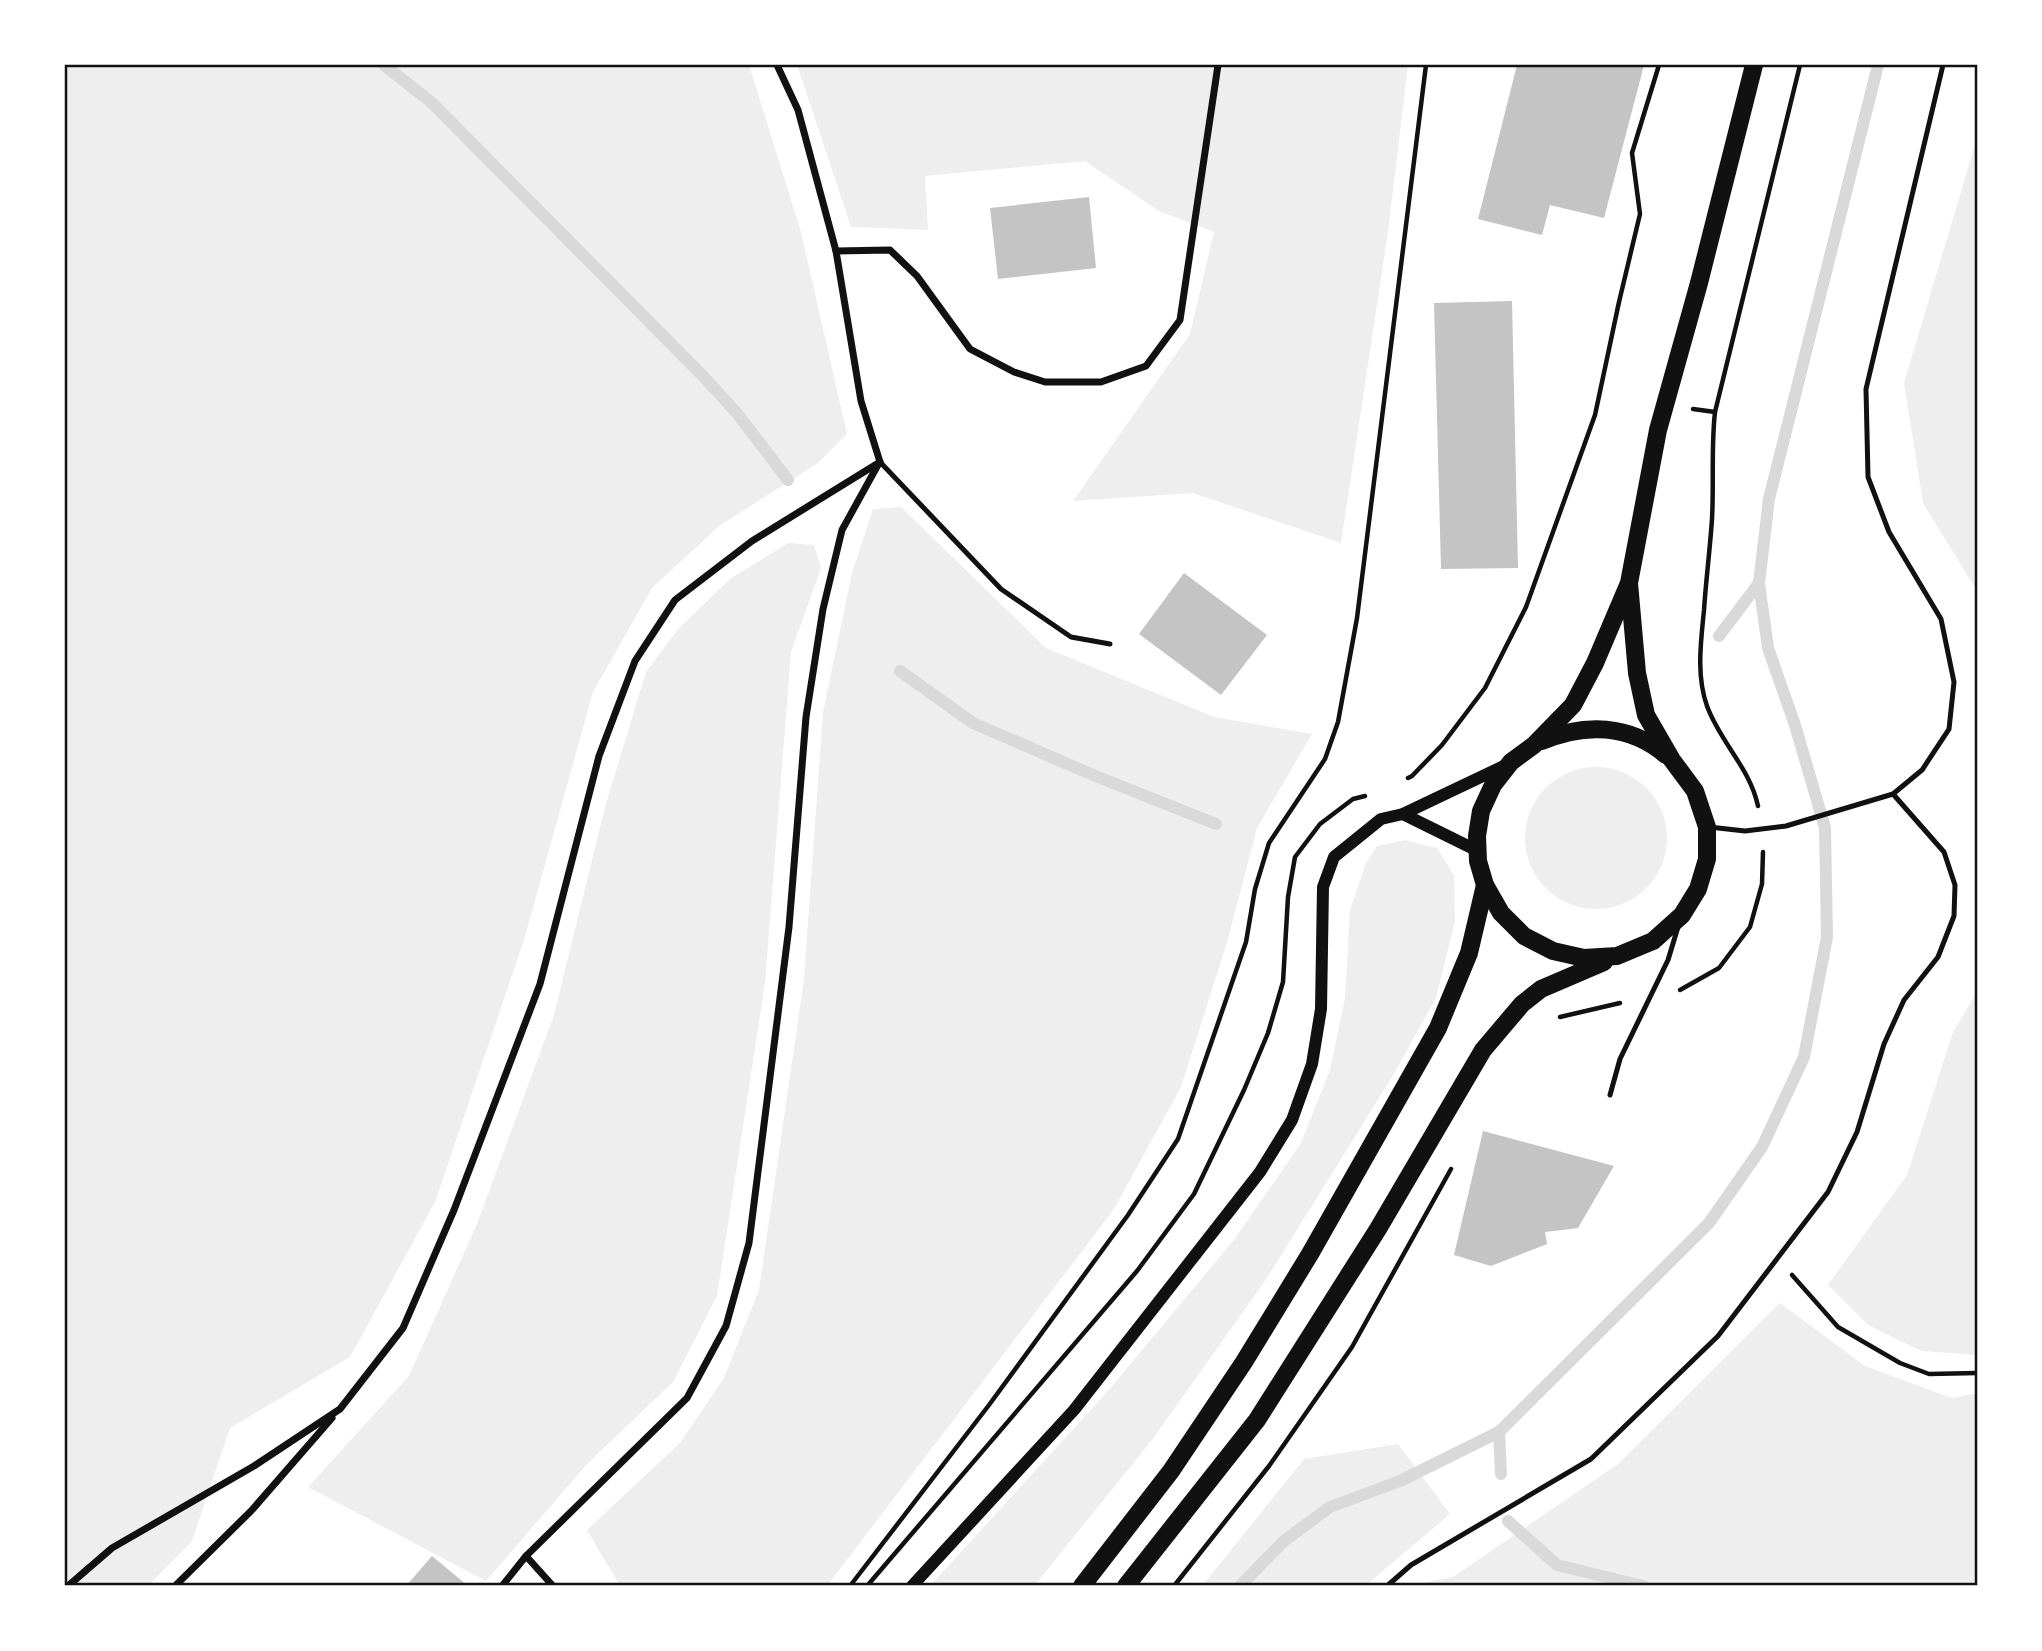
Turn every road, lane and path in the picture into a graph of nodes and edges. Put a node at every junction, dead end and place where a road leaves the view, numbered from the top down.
1 (777, 65) edge
2 (1218, 65) edge
3 (1426, 65) edge
4 (1754, 65) edge
5 (1800, 65) edge
6 (1943, 65) edge
7 (836, 251) junction
8 (880, 462) junction
9 (1629, 583) junction
10 (1110, 643) dead end
11 (1534, 744) junction
12 (1672, 760) junction
13 (1511, 762) junction
14 (1893, 794) junction
15 (1403, 814) junction
16 (1707, 827) junction
17 (1764, 830) junction
18 (1478, 851) junction
19 (1485, 885) junction
20 (1682, 915) junction
21 (1617, 956) junction
22 (1650, 997) junction
23 (1551, 1020) dead end
24 (1610, 1095) dead end
25 (1455, 1161) dead end
26 (1778, 1259) junction
27 (1977, 1373) edge
28 (340, 1409) junction
29 (526, 1556) junction
30 (68, 1586) edge
31 (175, 1586) edge
32 (502, 1586) edge
33 (553, 1586) edge
34 (850, 1586) edge
35 (912, 1586) edge
36 (1082, 1586) edge
37 (1126, 1586) edge
38 (1174, 1586) edge
39 (1387, 1586) edge

1 - 7 street
2 - 7 street
3 - 34 path
4 - 9 main road
5 - 17 path
6 - 14 lane
7 - 8 street
8 - 10 lane
8 - 28 street
8 - 29 street
9 - 11 main road
9 - 12 main road
11 - 12 main road
11 - 13 main road
12 - 16 main road
13 - 15 street
13 - 18 main road
14 - 17 lane
14 - 26 lane
15 - 18 street
15 - 35 street
16 - 17 lane
16 - 20 main road
17 - 22 path
18 - 19 main road
19 - 21 main road
19 - 36 main road
20 - 21 main road
20 - 22 lane
21 - 37 main road
22 - 23 path
22 - 24 lane
25 - 38 path
26 - 27 path
26 - 39 lane
28 - 30 street
28 - 31 street
29 - 32 street
29 - 33 street

